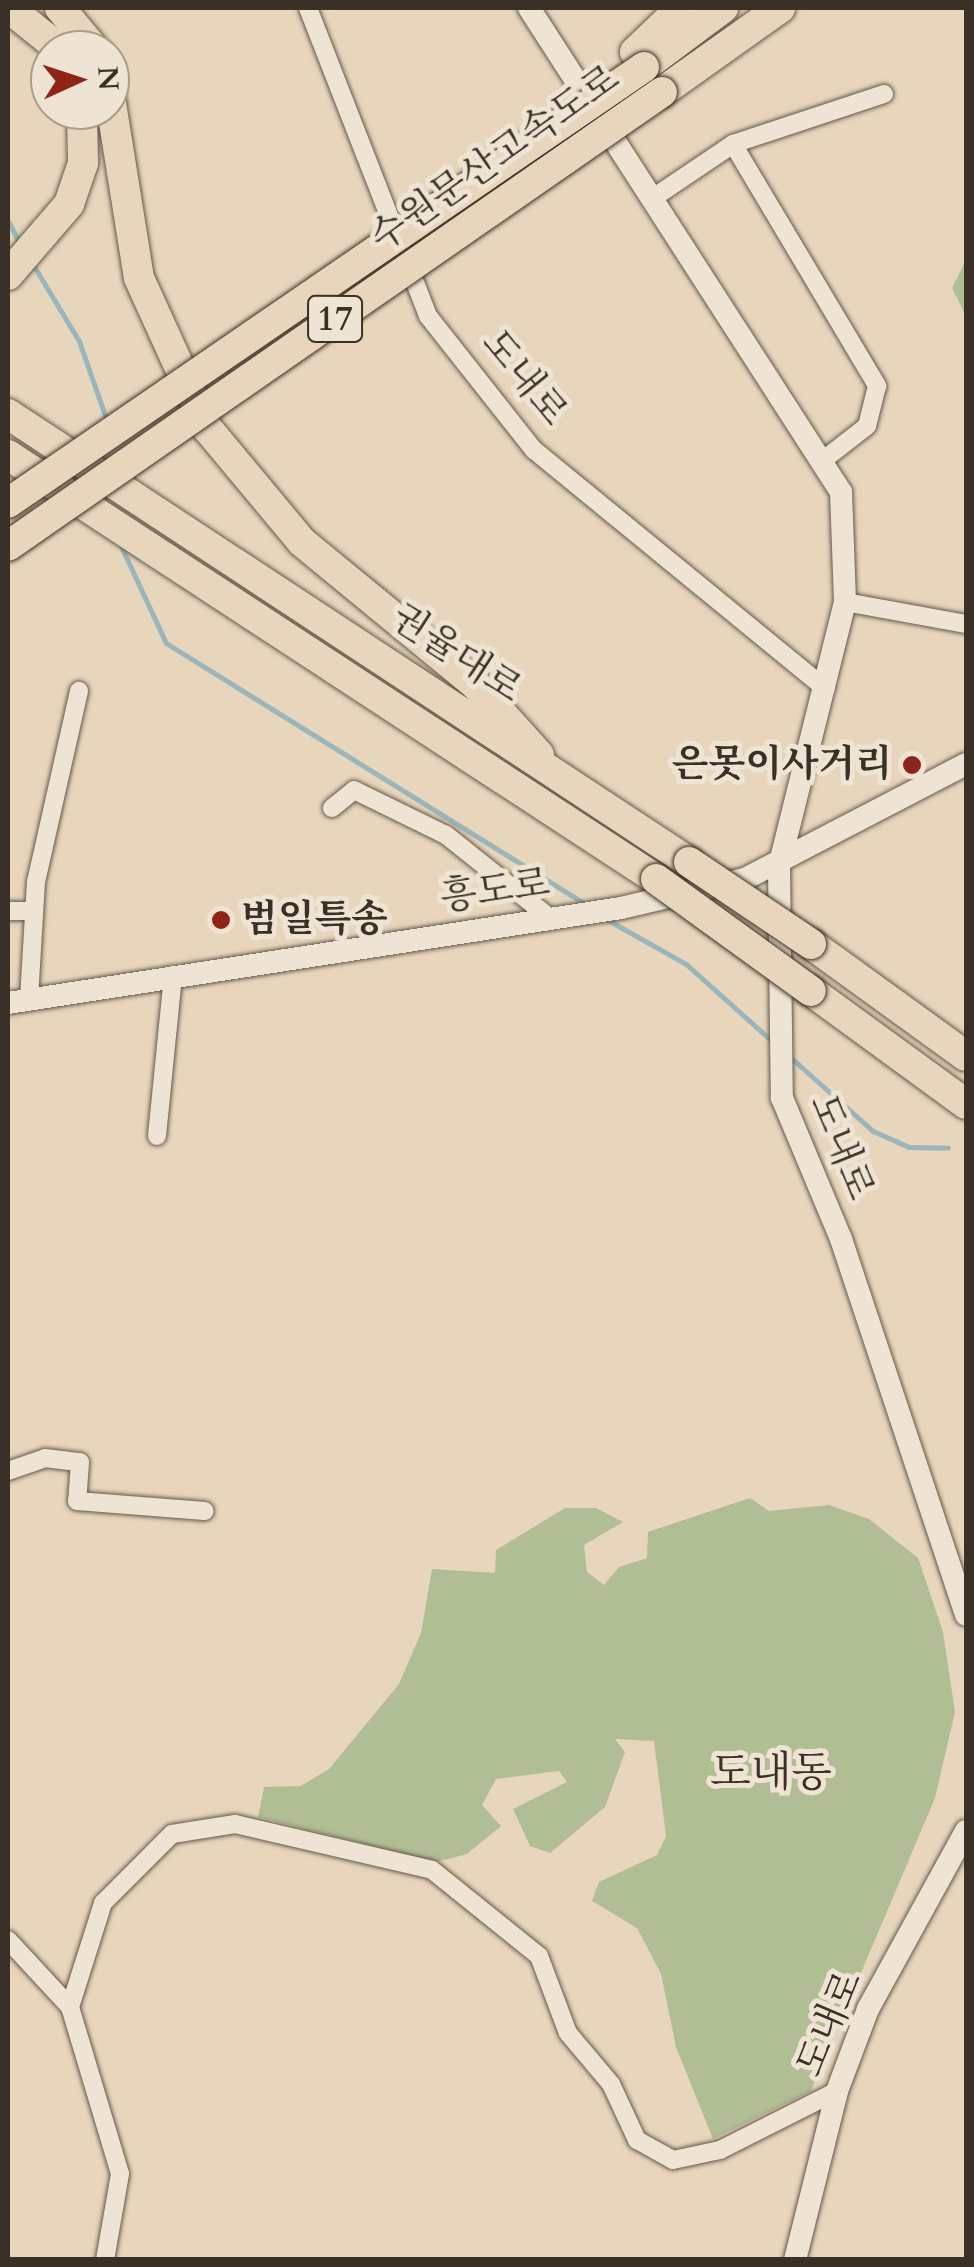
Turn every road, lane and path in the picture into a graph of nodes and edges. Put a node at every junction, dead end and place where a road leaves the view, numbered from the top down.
1 (9, 8) edge
2 (60, 8) edge
3 (308, 8) edge
4 (529, 8) edge
5 (681, 8) edge
6 (722, 8) edge
7 (780, 8) edge
8 (37, 30) edge
9 (78, 30) edge
10 (639, 59) junction
11 (884, 94) dead end
12 (82, 130) edge
13 (115, 130) edge
14 (733, 144) junction
15 (652, 198) junction
16 (8, 275) edge
17 (8, 414) edge
18 (8, 455) edge
19 (822, 461) junction
20 (8, 478) edge
21 (8, 503) edge
22 (8, 546) edge
23 (846, 602) junction
24 (966, 624) edge
25 (826, 689) junction
26 (79, 691) dead end
27 (539, 755) junction
28 (966, 764) edge
29 (332, 808) dead end
30 (780, 867) junction
31 (8, 910) edge
32 (34, 911) junction
33 (555, 917) junction
34 (173, 975) junction
35 (18, 1001) edge
36 (959, 1050) edge
37 (914, 1066) junction
38 (966, 1104) edge
39 (966, 1112) edge
40 (157, 1136) dead end
41 (8, 1471) edge
42 (205, 1511) dead end
43 (966, 1615) edge
44 (966, 1831) edge
45 (8, 1940) edge
46 (70, 2007) junction
47 (836, 2091) junction
48 (104, 2260) edge
49 (795, 2260) edge

1 - 8 highway
2 - 9 highway
3 - 25 street, 도내로
4 - 15 street, 도내로
5 - 10 highway
6 - 10 highway, 수원문산고속도로 / 17
7 - 22 highway, 수원문산고속도로 / 17, bridge
10 - 20 highway
10 - 21 highway, 수원문산고속도로 / 17, bridge
11 - 14 street
12 - 16 highway
13 - 27 highway
14 - 15 street
14 - 19 street
15 - 19 street, 도내로
17 - 27 highway, 권율대로, bridge
18 - 37 highway, 권율대로, bridge
19 - 23 street, 도내로
23 - 24 street
23 - 25 street, 도내로
25 - 30 street, 도내로
26 - 32 street
27 - 36 highway, 권율대로, bridge
28 - 30 street, 흥도로
29 - 33 street
30 - 33 street, 흥도로
30 - 43 street, 도내로
31 - 32 street
32 - 35 street
33 - 34 street, 흥도로
34 - 35 street, 흥도로
34 - 40 street
37 - 38 highway
37 - 39 highway
41 - 42 street
44 - 47 street, 도내로
45 - 46 street
46 - 47 street
46 - 48 street
47 - 49 street, 도내로

